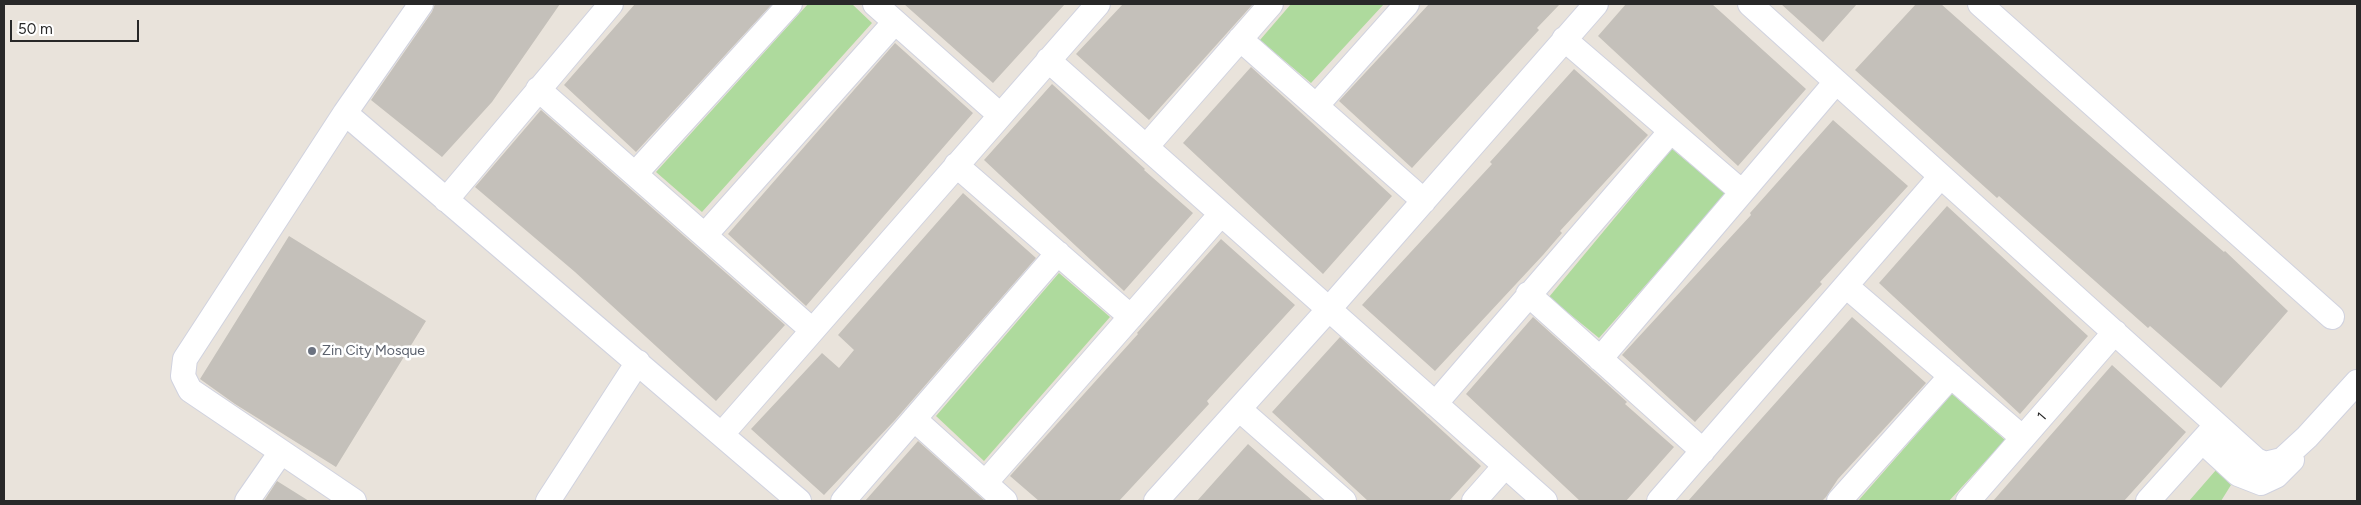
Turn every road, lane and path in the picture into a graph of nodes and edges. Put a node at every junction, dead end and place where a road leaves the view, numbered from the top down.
1 (421, 4) edge
2 (611, 4) edge
3 (790, 4) edge
4 (875, 4) edge
5 (1271, 4) edge
6 (1407, 4) edge
7 (1596, 4) edge
8 (1750, 4) edge
9 (1980, 4) edge
10 (1090, 7) edge
11 (895, 22) junction
12 (1240, 38) junction
13 (1564, 40) junction
14 (1048, 60) junction
15 (1836, 82) junction
16 (538, 90) junction
17 (1316, 106) junction
18 (345, 113) junction
19 (1000, 115) junction
20 (1671, 131) junction
21 (1146, 147) junction
22 (956, 165) junction
23 (635, 174) junction
24 (1941, 176) junction
25 (1742, 192) junction
26 (446, 200) junction
27 (1424, 201) junction
28 (1221, 214) junction
29 (705, 236) junction
30 (1058, 253) junction
31 (1846, 286) junction
32 (1528, 294) junction
33 (1329, 310) junction
34 (1131, 317) junction
35 (2332, 317) dead end
36 (812, 330) junction
37 (2115, 332) junction
38 (1600, 359) junction
39 (638, 362) junction
40 (1951, 376) junction
41 (2357, 382) edge
42 (1435, 404) junction
43 (1239, 409) junction
44 (914, 419) junction
45 (2209, 433) junction
46 (722, 434) junction
47 (2023, 438) junction
48 (1703, 451) junction
49 (281, 452) junction
50 (1505, 466) junction
51 (985, 483) junction
52 (247, 501) edge
53 (354, 501) edge
54 (548, 501) edge
55 (799, 501) edge
56 (843, 501) edge
57 (1005, 501) edge
58 (1156, 501) edge
59 (1344, 501) edge
60 (1474, 501) edge
61 (1545, 501) edge
62 (1659, 501) edge
63 (1839, 501) edge
64 (1968, 501) edge
65 (2148, 501) edge

1 - 18 street
2 - 16 street
3 - 23 street
4 - 11 street
5 - 12 street
6 - 17 street
7 - 13 street
8 - 15 street
9 - 35 street
10 - 14 street
11 - 19 street
11 - 29 street
12 - 17 street
12 - 21 street
13 - 20 street
13 - 27 street
14 - 19 street
14 - 21 street
15 - 24 street
15 - 25 street
16 - 23 street
16 - 26 street
17 - 27 street
18 - 26 street
18 - 49 street
19 - 22 street
20 - 25 street
20 - 32 street
21 - 28 street
22 - 30 street
22 - 36 street
23 - 29 street
24 - 31 street
24 - 37 street
25 - 38 street
26 - 39 street
27 - 33 street
28 - 33 street
28 - 34 street
29 - 36 street
30 - 34 street
30 - 44 street
31 - 40 street
31 - 48 street
32 - 38 street
32 - 42 street
33 - 42 street
33 - 43 street
34 - 51 street
36 - 46 street
37 - 45 street
37 - 47 street, 1
38 - 48 street
39 - 46 street
39 - 54 street
40 - 47 street
40 - 63 street
41 - 45 street
42 - 50 street
43 - 58 street
43 - 59 street
44 - 51 street
44 - 56 street
45 - 65 street
46 - 55 street
47 - 64 street, 1
48 - 62 street
49 - 52 street
49 - 53 street
50 - 60 street
50 - 61 street
51 - 57 street

